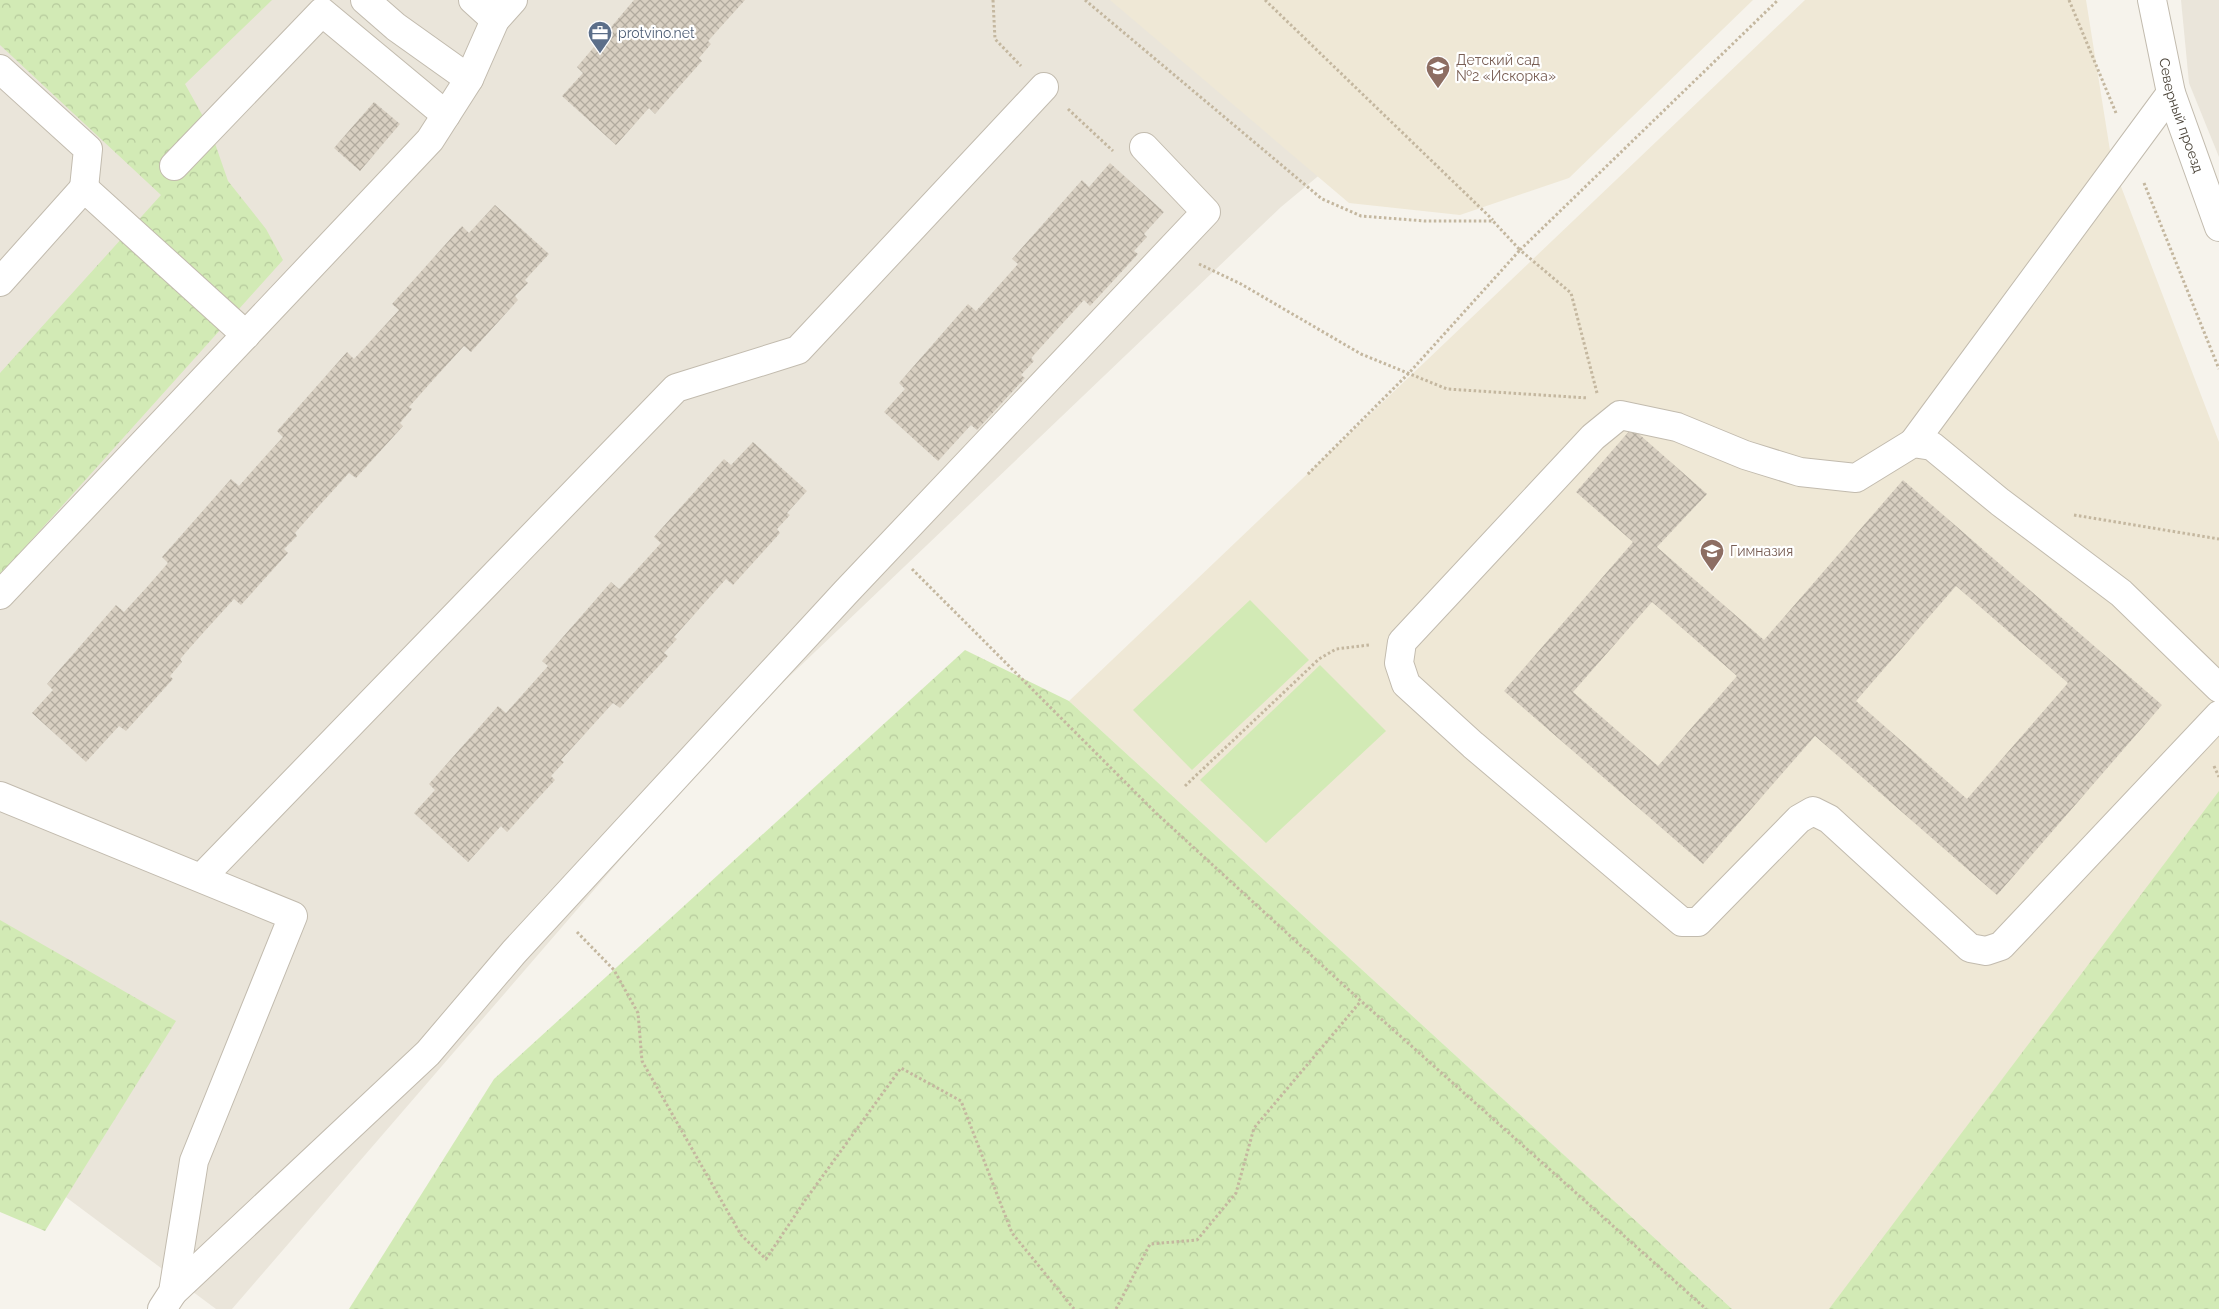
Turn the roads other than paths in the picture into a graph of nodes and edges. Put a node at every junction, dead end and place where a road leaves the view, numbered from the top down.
1 (365, 0) edge
2 (473, 0) edge
3 (513, 0) edge
4 (2152, 0) edge
5 (495, 20) junction
6 (0, 69) edge
7 (469, 79) junction
8 (1044, 87) dead end
9 (2171, 93) junction
10 (446, 115) junction
11 (1144, 147) dead end
12 (174, 166) dead end
13 (84, 188) junction
14 (2219, 226) edge
15 (0, 282) edge
16 (246, 335) junction
17 (1913, 443) junction
18 (0, 594) edge
19 (2219, 688) edge
20 (2219, 715) edge
21 (0, 796) edge
22 (202, 877) junction
23 (168, 1301) edge

1 - 7 street
2 - 5 street
3 - 5 street
4 - 9 street, Северный проезд
5 - 7 street
6 - 13 street
7 - 10 street
8 - 22 street
9 - 14 street, Северный проезд
9 - 17 street
10 - 12 street
10 - 16 street
11 - 23 street
13 - 15 street
13 - 16 street
16 - 18 street
17 - 19 street
17 - 20 street
21 - 22 street
22 - 23 street

